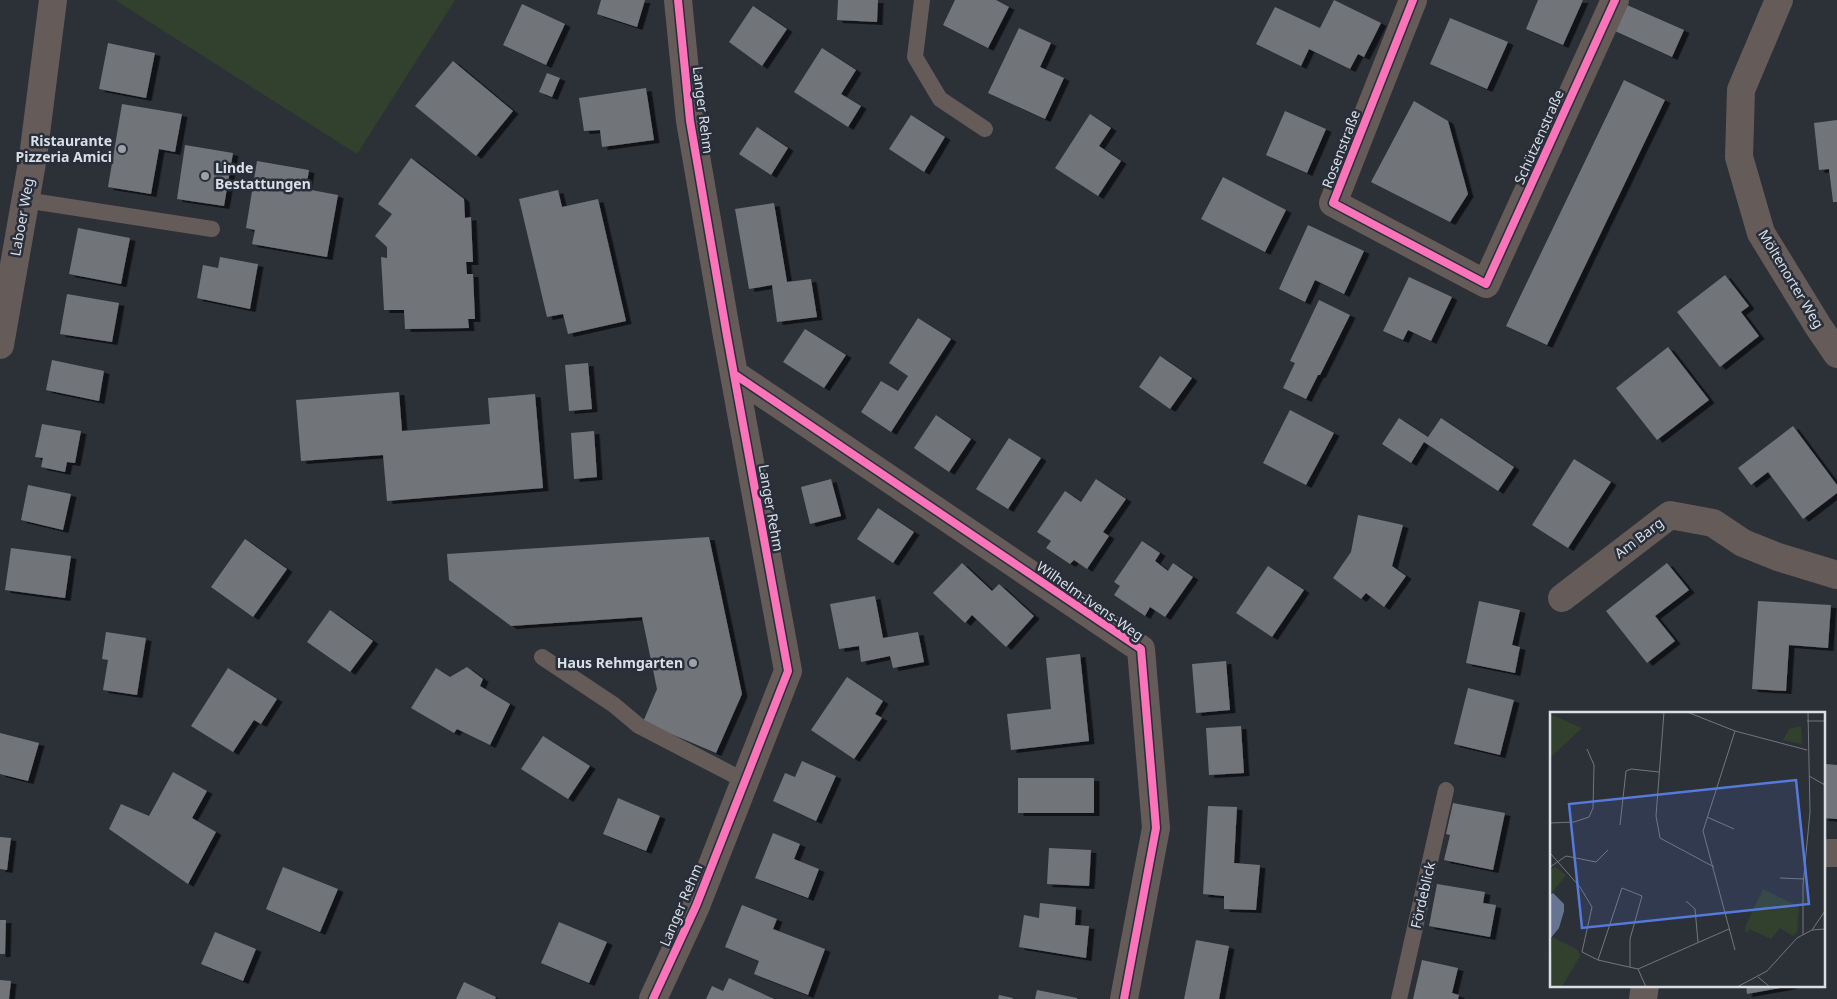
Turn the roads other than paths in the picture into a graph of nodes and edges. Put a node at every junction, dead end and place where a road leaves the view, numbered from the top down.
1 (54, 0) edge
2 (678, 0) edge
3 (922, 0) edge
4 (1413, 0) edge
5 (1615, 0) edge
6 (1779, 0) edge
7 (985, 129) dead end
8 (25, 200) junction
9 (212, 229) dead end
10 (1486, 284) joint
11 (0, 345) edge
12 (1837, 354) edge
13 (734, 374) junction
14 (1837, 575) edge
15 (1562, 598) dead end
16 (542, 657) dead end
17 (745, 782) junction
18 (1446, 790) dead end
19 (1824, 853) edge
20 (1837, 853) edge
21 (1645, 986) edge
22 (653, 999) edge
23 (1124, 999) edge
24 (1399, 999) edge
25 (1643, 999) edge

1 - 8 street, Laboer Weg
2 - 13 street, Langer Rehm
3 - 7 lane
4 - 10 street, Rosenstraße
5 - 10 street, Schützenstraße
6 - 12 street, Möltenorter Weg
8 - 9 lane
8 - 11 street, Laboer Weg
13 - 17 street, Langer Rehm
13 - 23 street, Wilhelm-Ivens-Weg
14 - 15 street, Am Barg
16 - 17 lane
17 - 22 street, Langer Rehm
18 - 24 lane, Fördeblick
19 - 20 street
21 - 25 street

